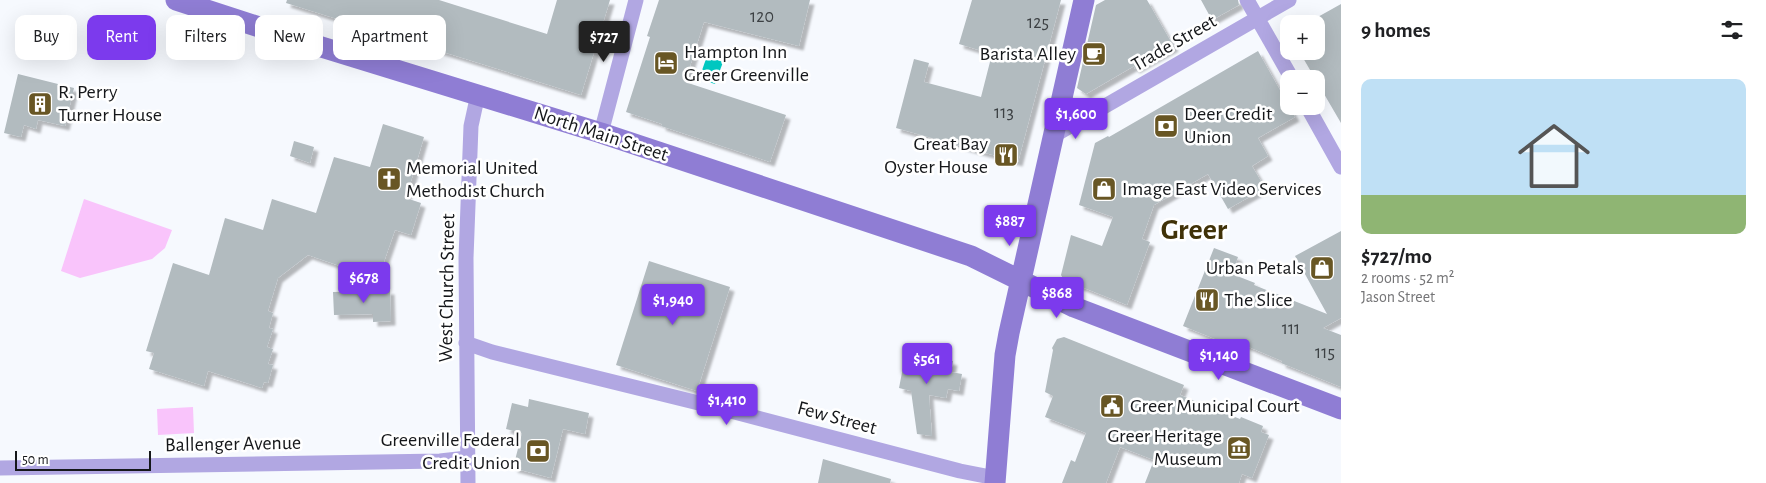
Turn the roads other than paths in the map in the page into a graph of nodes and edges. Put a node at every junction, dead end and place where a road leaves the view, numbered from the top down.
1 (176, 0) edge
2 (636, 0) edge
3 (1084, 0) edge
4 (1247, 0) edge
5 (1289, 0) edge
6 (1257, 18) junction
7 (1287, 70) edge
8 (478, 94) junction
9 (1061, 98) junction
10 (1312, 115) edge
11 (1084, 118) junction
12 (601, 133) junction
13 (1053, 136) junction
14 (1341, 167) edge
15 (1021, 281) junction
16 (466, 343) junction
17 (1341, 409) edge
18 (467, 458) junction
19 (0, 468) edge
20 (996, 480) edge
21 (468, 483) edge

1 - 8 main road, North Main Street
2 - 12 street
3 - 9 main road
4 - 6 street
5 - 6 street, Trade Street
6 - 7 street
6 - 11 street, Trade Street
8 - 12 main road, North Main Street
8 - 16 street, West Church Street
9 - 11 street
9 - 13 main road
10 - 14 street
11 - 13 street, Trade Street
12 - 15 main road, North Main Street
13 - 15 main road
15 - 17 main road, North Main Street
15 - 20 main road
16 - 18 street, West Church Street
16 - 20 street, Few Street
18 - 19 street, Ballenger Avenue
18 - 21 street, West Church Street

